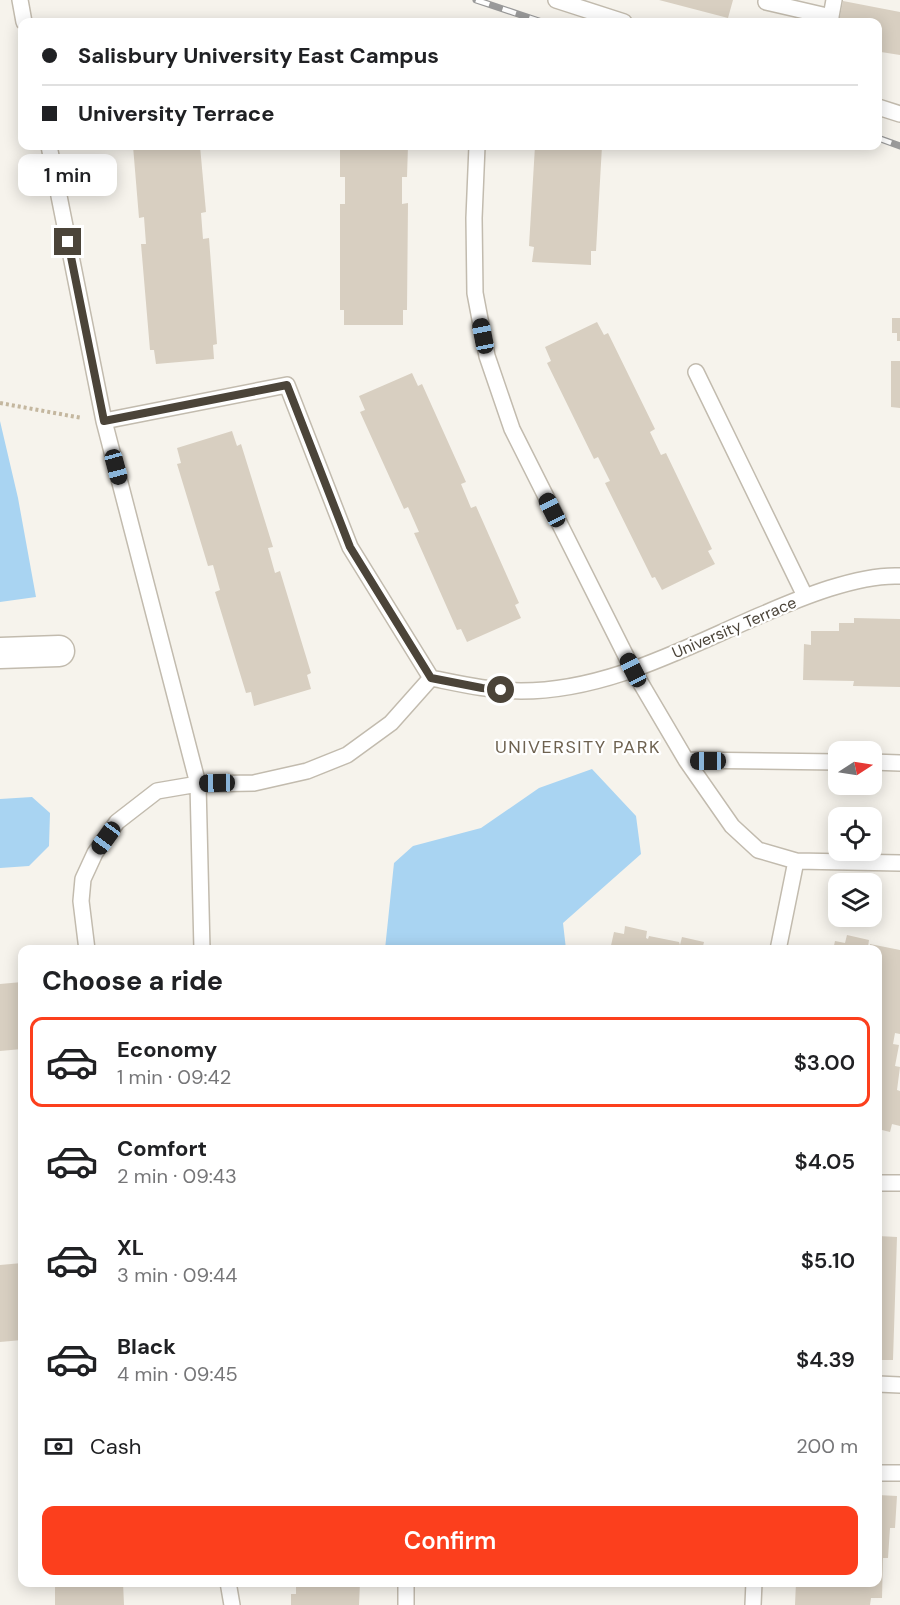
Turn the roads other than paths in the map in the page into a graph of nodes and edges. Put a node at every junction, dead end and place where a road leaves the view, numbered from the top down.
1 (20, 0) edge
2 (556, 0) edge
3 (834, 0) edge
4 (766, 2) dead end
5 (572, 3) edge
6 (23, 18) edge
7 (613, 18) edge
8 (823, 18) edge
9 (830, 18) edge
10 (882, 108) edge
11 (900, 114) edge
12 (50, 150) edge
13 (477, 150) edge
14 (696, 372) dead end
15 (104, 421) junction
16 (900, 576) edge
17 (805, 596) junction
18 (59, 651) dead end
19 (0, 653) edge
20 (633, 670) junction
21 (431, 678) junction
22 (686, 760) junction
23 (828, 762) edge
24 (882, 762) edge
25 (900, 763) edge
26 (198, 784) junction
27 (796, 861) junction
28 (900, 863) edge
29 (86, 945) edge
30 (202, 945) edge
31 (779, 945) edge
32 (882, 1183) edge
33 (900, 1183) edge
34 (882, 1384) edge
35 (900, 1385) edge
36 (882, 1473) edge
37 (900, 1473) edge
38 (229, 1587) edge
39 (406, 1587) edge
40 (754, 1587) edge
41 (232, 1605) edge
42 (406, 1605) edge
43 (753, 1605) edge

1 - 6 lane
2 - 5 lane
3 - 9 lane
4 - 8 lane
5 - 7 lane
10 - 11 lane
12 - 15 lane
13 - 20 lane
14 - 17 lane
15 - 21 lane
15 - 26 lane
16 - 17 lane, University Terrace
17 - 20 lane, University Terrace
18 - 19 street
20 - 21 lane, University Terrace
20 - 22 lane
21 - 26 lane
22 - 23 lane
22 - 27 lane
24 - 25 lane
26 - 29 lane
26 - 30 lane
27 - 28 lane
27 - 31 lane
32 - 33 lane
34 - 35 lane
36 - 37 lane
38 - 41 lane
39 - 42 lane
40 - 43 lane

